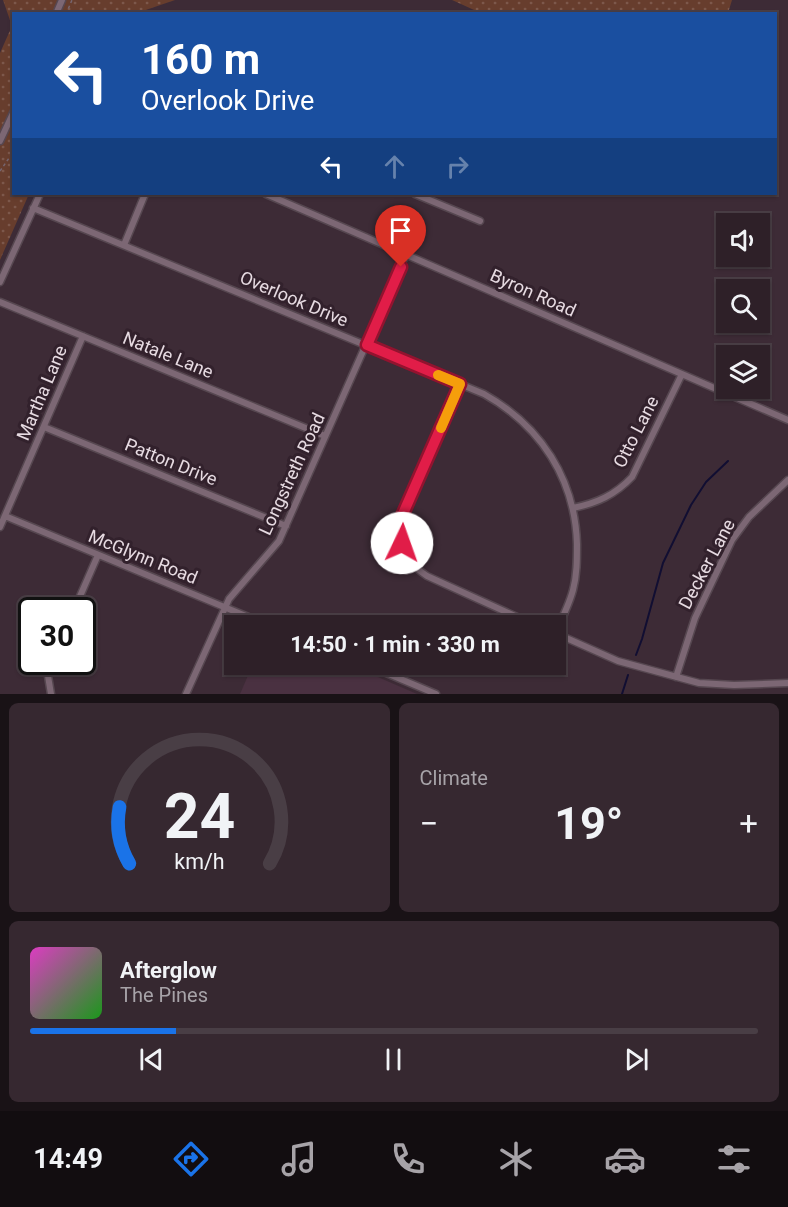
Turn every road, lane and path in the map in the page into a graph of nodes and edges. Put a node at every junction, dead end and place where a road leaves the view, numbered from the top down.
1 (12, 115) edge
2 (0, 141) edge
3 (12, 154) edge
4 (0, 171) edge
5 (40, 195) edge
6 (145, 195) edge
7 (268, 195) edge
8 (417, 195) edge
9 (33, 208) junction
10 (480, 221) dead end
11 (124, 246) junction
12 (406, 254) junction
13 (0, 282) edge
14 (0, 302) edge
15 (82, 336) junction
16 (367, 345) junction
17 (682, 374) junction
18 (460, 384) junction
19 (788, 420) edge
20 (44, 427) junction
21 (326, 436) junction
22 (788, 480) edge
23 (573, 508) junction
24 (5, 516) junction
25 (286, 526) junction
26 (0, 527) edge
27 (98, 555) junction
28 (80, 597) edge
29 (225, 607) junction
30 (244, 615) edge
31 (513, 615) edge
32 (563, 615) edge
33 (566, 638) edge
34 (48, 675) edge
35 (391, 675) edge
36 (676, 677) junction
37 (788, 683) edge
38 (51, 694) edge
39 (186, 694) edge
40 (436, 694) edge

1 - 2 street
3 - 4 path
5 - 9 street
6 - 11 street
7 - 12 street, Byron Road
8 - 10 street
9 - 11 street, Overlook Drive
9 - 13 street
11 - 16 street, Overlook Drive
12 - 16 street, Longstreth Road
12 - 17 street, Byron Road
14 - 15 street, Natale Lane
15 - 20 street, Martha Lane
15 - 21 street, Natale Lane
16 - 18 street, Overlook Drive
16 - 21 street, Longstreth Road
17 - 19 street, Byron Road
17 - 23 street, Otto Lane
18 - 23 street, Overlook Drive
18 - 31 street
20 - 24 street, Martha Lane
20 - 25 street, Patton Drive
21 - 25 street, Longstreth Road
22 - 36 street, Decker Lane
23 - 32 street, Overlook Drive
24 - 26 street, Martha Lane
24 - 27 street, McGlynn Road
25 - 29 street, Longstreth Road
27 - 28 street
27 - 29 street, McGlynn Road
29 - 30 street, McGlynn Road
29 - 39 street, Longstreth Road
33 - 36 street
34 - 38 street
35 - 40 street
36 - 37 street

